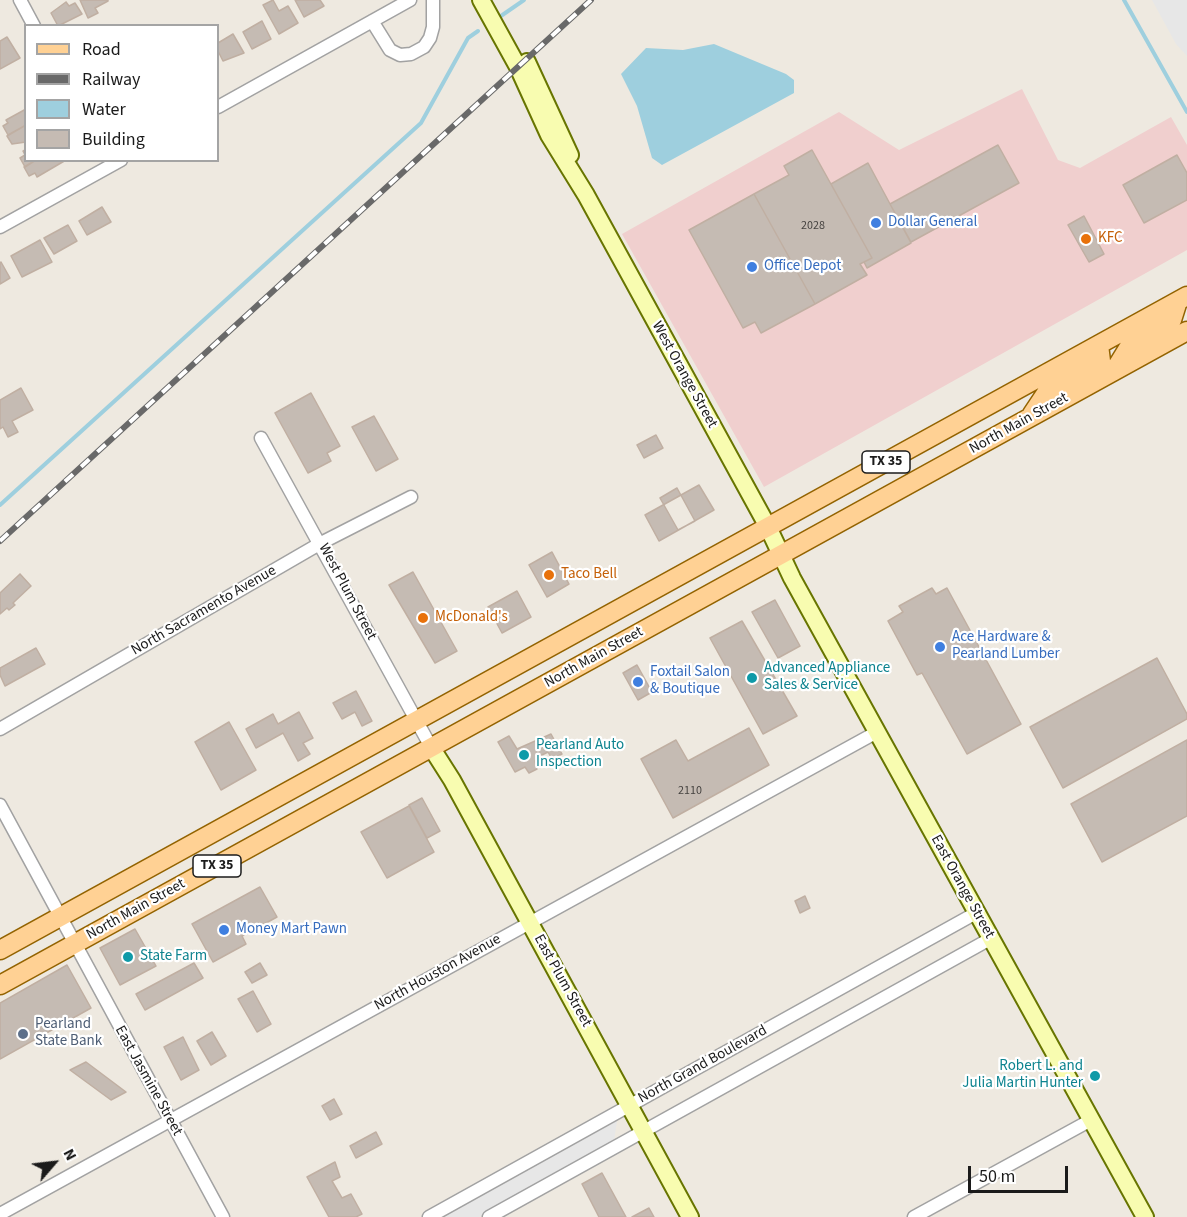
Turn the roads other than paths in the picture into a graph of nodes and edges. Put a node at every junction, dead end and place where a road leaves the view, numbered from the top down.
1 (20, 0) edge
2 (410, 0) edge
3 (433, 0) edge
4 (481, 0) edge
5 (494, 0) edge
6 (372, 21) junction
7 (33, 24) edge
8 (219, 106) edge
9 (113, 162) edge
10 (586, 195) junction
11 (0, 227) edge
12 (1183, 298) edge
13 (1187, 331) edge
14 (1099, 345) junction
15 (1114, 371) junction
16 (1030, 418) junction
17 (261, 438) dead end
18 (411, 497) dead end
19 (768, 527) junction
20 (321, 543) junction
21 (783, 555) junction
22 (416, 721) junction
23 (0, 729) edge
24 (877, 732) junction
25 (431, 747) junction
26 (0, 805) edge
27 (976, 913) junction
28 (60, 917) junction
29 (529, 922) junction
30 (990, 939) junction
31 (74, 944) junction
32 (0, 950) edge
33 (0, 985) edge
34 (630, 1105) junction
35 (1091, 1120) junction
36 (171, 1121) junction
37 (644, 1131) junction
38 (0, 1214) edge
39 (223, 1217) edge
40 (429, 1217) edge
41 (489, 1217) edge
42 (690, 1217) edge
43 (914, 1217) edge
44 (1145, 1217) edge

1 - 7 street
2 - 6 street
3 - 6 street
4 - 10 street, West Orange Street
5 - 10 street, West Orange Street
6 - 8 street
9 - 11 street
10 - 19 street, West Orange Street
12 - 14 main road, North Main Street / TX 35
12 - 15 main road
13 - 15 main road, North Main Street / TX 35
14 - 16 main road
14 - 19 main road, North Main Street / TX 35
15 - 16 main road, North Main Street / TX 35
16 - 21 main road, North Main Street / TX 35
17 - 20 street, West Plum Street
18 - 20 street, North Sacramento Avenue
19 - 21 street, West Orange Street
19 - 22 main road, North Main Street / TX 35
20 - 22 street, West Plum Street
20 - 23 street, North Sacramento Avenue
21 - 24 street, East Orange Street
21 - 25 main road, North Main Street / TX 35
22 - 25 street, West Plum Street
22 - 28 main road, North Main Street / TX 35
24 - 27 street, East Orange Street
24 - 29 street, North Houston Avenue
25 - 29 street, East Plum Street
25 - 31 main road, North Main Street / TX 35
26 - 28 street, East Jasmine Street
27 - 30 street, East Orange Street
27 - 34 street, North Grand Boulevard
28 - 31 street, East Jasmine Street
28 - 32 main road, North Main Street / TX 35
29 - 34 street, East Plum Street
29 - 36 street, North Houston Avenue
30 - 35 street, East Orange Street
30 - 37 street, North Grand Boulevard
31 - 33 main road, North Main Street / TX 35
31 - 36 street, East Jasmine Street
34 - 37 street, East Plum Street
34 - 40 street, North Grand Boulevard
35 - 43 street
35 - 44 street, East Orange Street
36 - 38 street, North Houston Avenue
36 - 39 street, East Jasmine Street
37 - 41 street, North Grand Boulevard
37 - 42 street, East Plum Street

